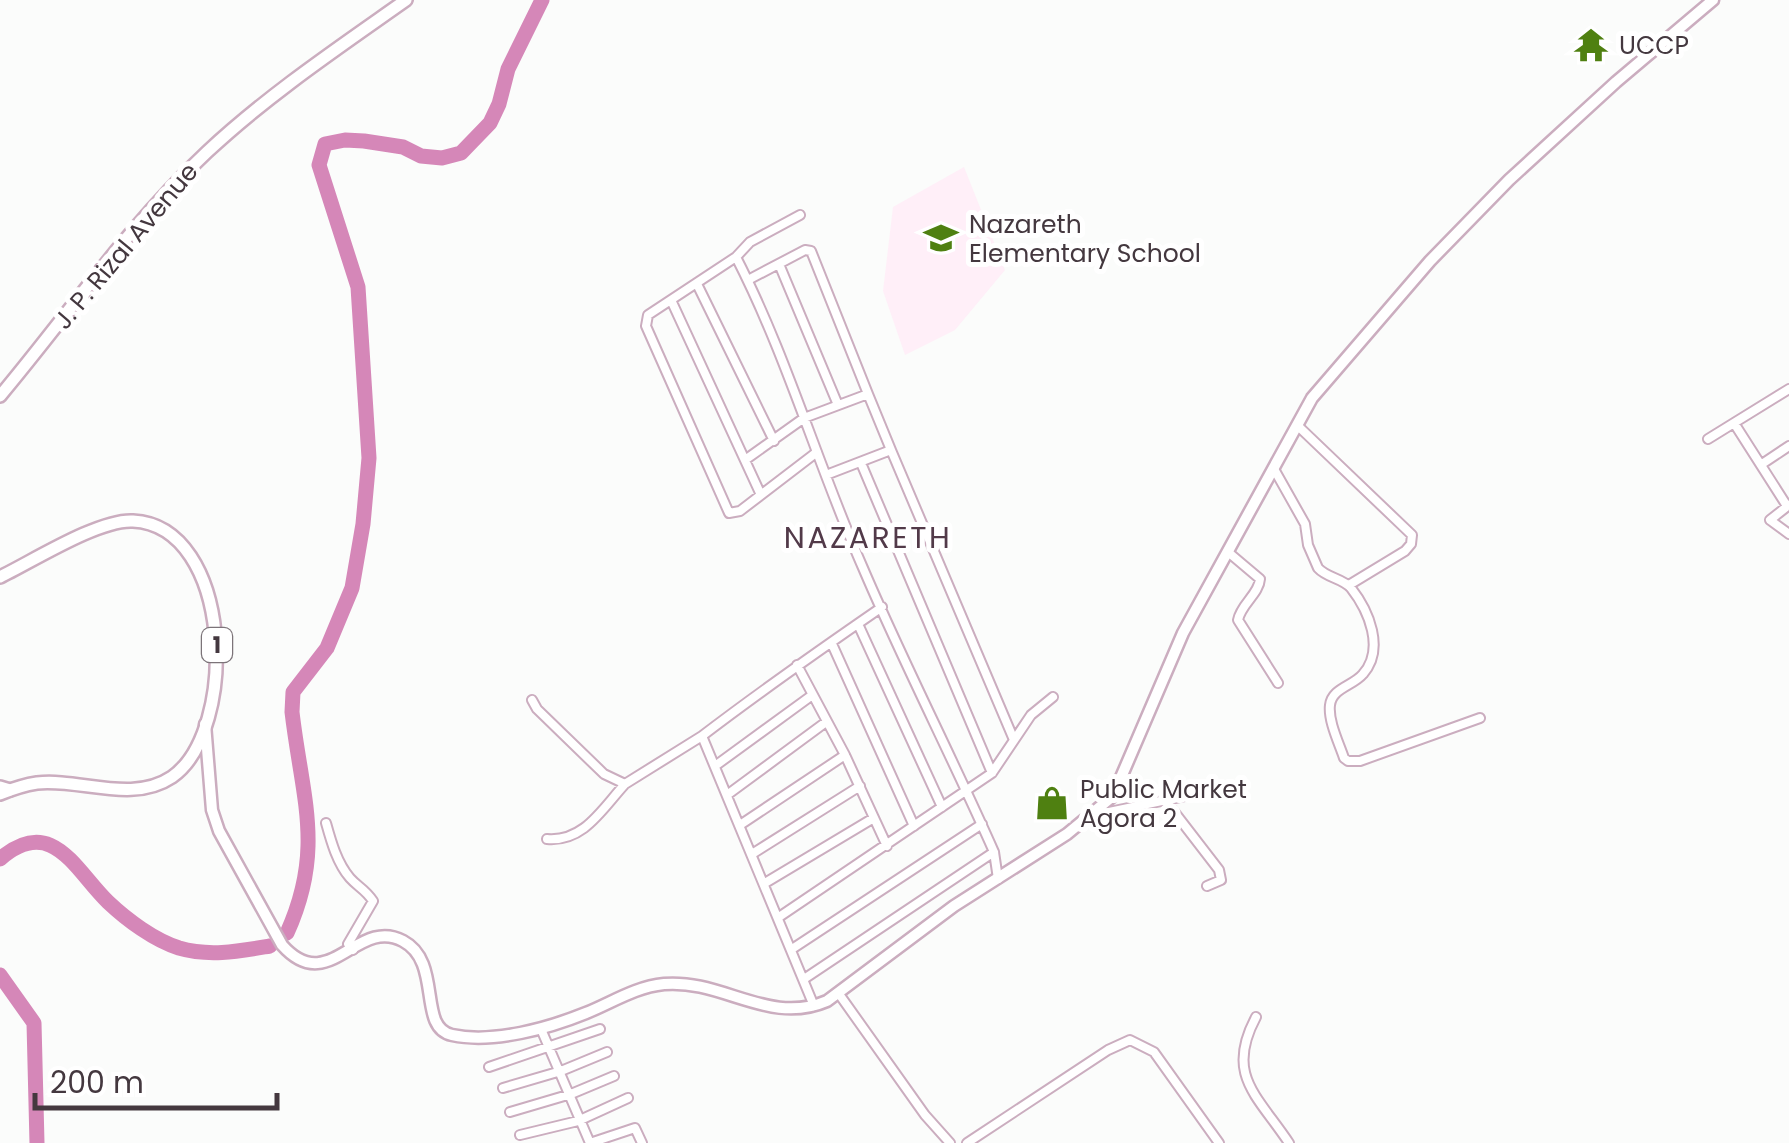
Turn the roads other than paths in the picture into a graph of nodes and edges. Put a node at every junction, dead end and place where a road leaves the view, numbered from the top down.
1 (406, 0) edge
2 (1714, 0) edge
3 (800, 215) dead end
4 (736, 257) junction
5 (779, 264) junction
6 (748, 280) junction
7 (697, 284) junction
8 (671, 300) junction
9 (1789, 388) edge
10 (868, 394) junction
11 (0, 396) edge
12 (838, 405) junction
13 (804, 418) junction
14 (1734, 424) junction
15 (1297, 425) junction
16 (1708, 439) dead end
17 (774, 441) junction
18 (1789, 446) edge
19 (891, 450) junction
20 (817, 452) junction
21 (745, 460) junction
22 (860, 463) junction
23 (1762, 464) junction
24 (1274, 469) junction
25 (826, 475) junction
26 (761, 495) junction
27 (1788, 506) edge
28 (1789, 534) edge
29 (1228, 552) junction
30 (0, 577) edge
31 (1348, 585) junction
32 (882, 607) junction
33 (858, 624) junction
34 (832, 644) junction
35 (797, 664) junction
36 (1278, 683) dead end
37 (811, 696) junction
38 (1052, 697) dead end
39 (532, 700) dead end
40 (1480, 718) dead end
41 (826, 722) junction
42 (205, 724) junction
43 (702, 736) junction
44 (1014, 740) junction
45 (845, 755) junction
46 (715, 766) junction
47 (992, 773) junction
48 (625, 784) junction
49 (860, 786) junction
50 (1219, 789) dead end
51 (3, 791) edge
52 (964, 791) junction
53 (728, 795) junction
54 (1165, 800) junction
55 (942, 807) junction
56 (1090, 816) junction
57 (872, 818) junction
58 (326, 823) dead end
59 (982, 824) junction
60 (740, 825) junction
61 (914, 826) junction
62 (547, 839) dead end
63 (887, 846) junction
64 (994, 852) junction
65 (752, 854) junction
66 (998, 878) junction
67 (765, 883) junction
68 (1207, 886) dead end
69 (779, 916) junction
70 (792, 949) junction
71 (353, 950) junction
72 (804, 979) junction
73 (839, 994) junction
74 (814, 1006) junction
75 (1256, 1017) dead end
76 (541, 1029) junction
77 (600, 1029) dead end
78 (550, 1046) junction
79 (607, 1052) dead end
80 (488, 1067) dead end
81 (562, 1071) junction
82 (614, 1076) dead end
83 (503, 1088) dead end
84 (570, 1094) junction
85 (628, 1098) dead end
86 (510, 1112) dead end
87 (578, 1121) junction
88 (981, 1134) junction
89 (520, 1135) dead end
90 (642, 1143) edge
91 (950, 1143) edge
92 (967, 1143) edge
93 (989, 1143) edge
94 (1220, 1143) edge
95 (1289, 1143) edge

1 - 11 main road, J. P. Rizal Avenue
2 - 15 main road
3 - 4 street
4 - 6 street
4 - 7 street
5 - 6 street
5 - 10 street
5 - 12 street
6 - 13 street
7 - 8 street
7 - 17 street
8 - 21 street
8 - 26 street
9 - 14 street
10 - 12 street
10 - 19 street
12 - 13 street
13 - 17 street
13 - 20 street
14 - 16 street
14 - 23 street
15 - 24 main road
15 - 31 street
17 - 21 street
18 - 23 street
19 - 22 street
19 - 44 street
20 - 25 street
20 - 26 street
21 - 26 street
22 - 25 street
22 - 47 street
23 - 27 street
24 - 29 main road
24 - 31 street
25 - 32 street
27 - 28 street
29 - 36 street
29 - 56 main road
30 - 42 main road, 1
31 - 40 street
32 - 33 street
32 - 52 street
33 - 34 street
33 - 55 street
34 - 35 street
34 - 61 street
35 - 37 street
35 - 43 street
37 - 41 street
37 - 46 street
38 - 44 street
39 - 48 street
41 - 45 street
41 - 53 street
42 - 51 main road, 1
42 - 71 main road
43 - 46 street
43 - 48 street
44 - 47 street
45 - 49 street
45 - 60 street
46 - 53 street
47 - 52 street
48 - 62 street
49 - 57 street
49 - 65 street
50 - 54 street
52 - 55 street
52 - 59 street
53 - 60 street
54 - 56 street
54 - 68 street
55 - 61 street
56 - 66 main road
57 - 63 street
57 - 67 street
58 - 71 street
59 - 64 street
59 - 70 street
60 - 65 street
61 - 63 street
63 - 69 street
64 - 66 street
64 - 72 street
65 - 67 street
66 - 73 main road
67 - 69 street
69 - 70 street
70 - 72 street
71 - 76 main road
72 - 74 street
73 - 74 main road
73 - 91 street
74 - 76 main road
75 - 95 street
76 - 78 street
77 - 78 street
78 - 80 street
78 - 81 street
79 - 81 street
81 - 83 street
81 - 84 street
82 - 84 street
84 - 86 street
84 - 87 street
85 - 87 street
87 - 89 street
87 - 90 street
88 - 92 street
88 - 93 street
88 - 94 street

